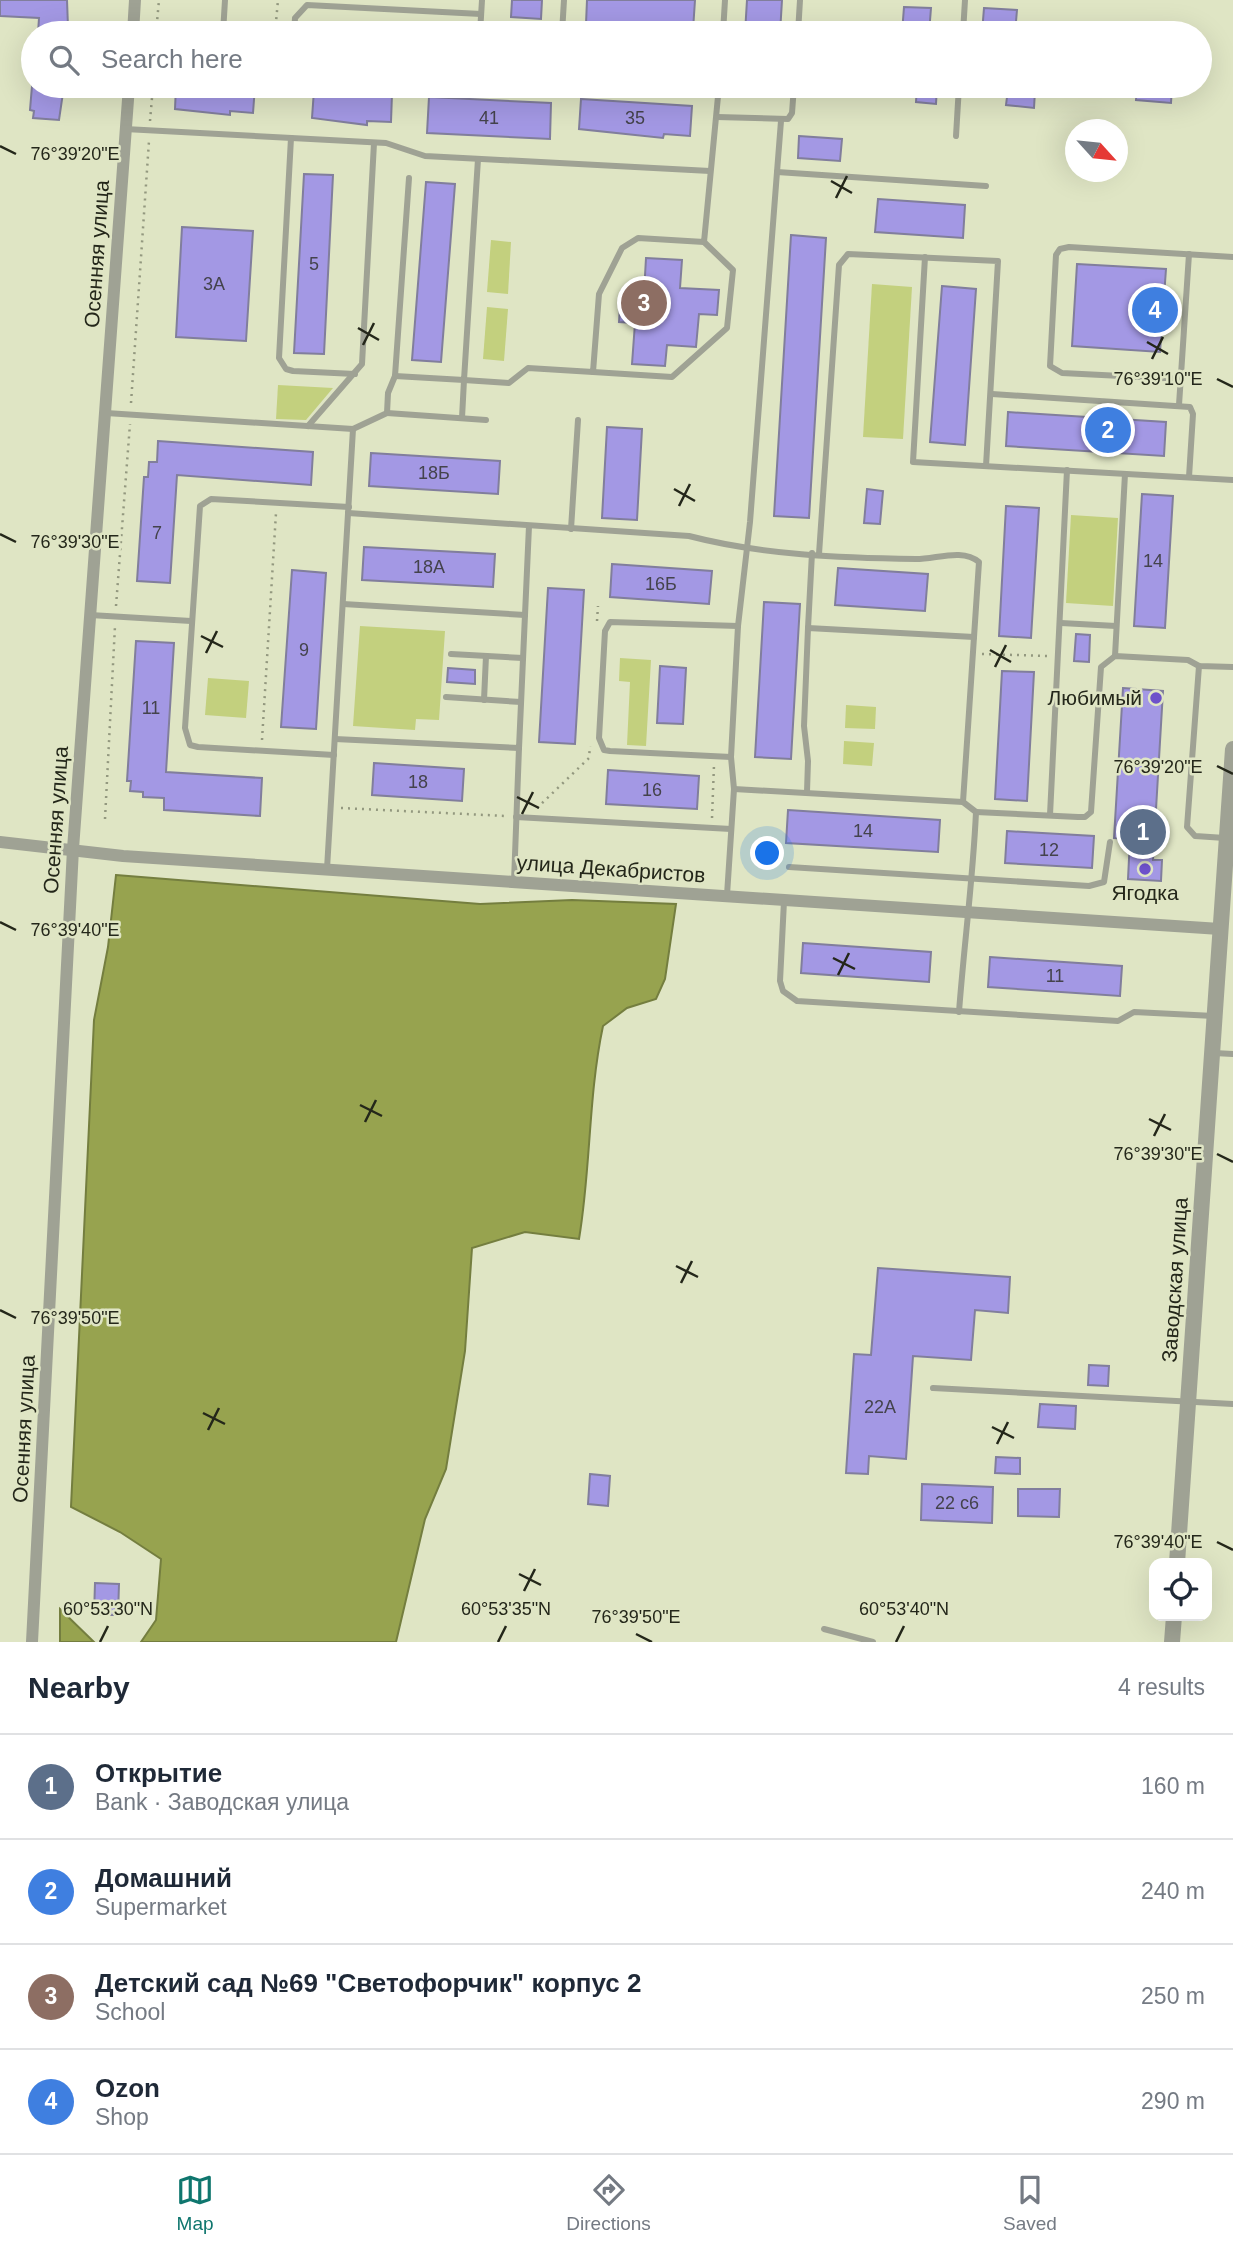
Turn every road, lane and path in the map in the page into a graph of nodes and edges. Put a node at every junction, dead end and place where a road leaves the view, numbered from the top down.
1 (135, 0) edge
2 (159, 0) edge
3 (225, 0) edge
4 (278, 0) edge
5 (482, 0) edge
6 (564, 0) edge
7 (725, 0) edge
8 (800, 0) edge
9 (965, 0) edge
10 (481, 14) junction
11 (134, 21) edge
12 (157, 21) edge
13 (224, 21) edge
14 (276, 21) edge
15 (295, 21) edge
16 (481, 21) edge
17 (563, 21) edge
18 (724, 21) edge
19 (798, 21) edge
20 (964, 21) edge
21 (128, 98) edge
22 (152, 98) edge
23 (718, 98) edge
24 (793, 98) edge
25 (958, 98) edge
26 (717, 117) junction
27 (781, 121) junction
28 (125, 129) junction
29 (150, 130) junction
30 (956, 136) dead end
31 (291, 138) junction
32 (374, 143) junction
33 (478, 159) junction
34 (710, 171) junction
35 (777, 172) junction
36 (409, 178) dead end
37 (986, 186) dead end
38 (704, 242) junction
39 (1189, 254) junction
40 (925, 257) junction
41 (1233, 257) edge
42 (593, 373) junction
43 (355, 374) junction
44 (395, 376) junction
45 (1181, 379) junction
46 (464, 380) junction
47 (992, 394) junction
48 (1179, 405) junction
49 (104, 413) junction
50 (131, 414) junction
51 (387, 414) junction
52 (462, 418) junction
53 (578, 419) dead end
54 (486, 420) dead end
55 (308, 426) junction
56 (354, 429) junction
57 (986, 466) junction
58 (1067, 470) junction
59 (1125, 474) junction
60 (1189, 477) junction
61 (1233, 480) edge
62 (276, 502) junction
63 (349, 510) junction
64 (529, 526) junction
65 (571, 529) junction
66 (745, 549) junction
67 (816, 553) junction
68 (343, 604) junction
69 (598, 606) dead end
70 (90, 615) junction
71 (525, 615) junction
72 (116, 617) junction
73 (191, 621) junction
74 (1060, 623) junction
75 (738, 626) junction
76 (1116, 626) junction
77 (808, 628) junction
78 (596, 633) dead end
79 (974, 637) junction
80 (973, 653) junction
81 (451, 654) dead end
82 (486, 656) junction
83 (1115, 656) junction
84 (1059, 657) junction
85 (523, 658) junction
86 (1199, 666) junction
87 (1233, 667) edge
88 (446, 697) dead end
89 (484, 699) junction
90 (521, 702) junction
91 (335, 739) junction
92 (590, 744) dead end
93 (519, 748) junction
94 (1233, 748) edge
95 (261, 751) junction
96 (334, 755) junction
97 (731, 757) junction
98 (589, 758) junction
99 (601, 759) dead end
100 (702, 765) dead end
101 (734, 789) junction
102 (807, 792) junction
103 (962, 802) junction
104 (331, 807) junction
105 (976, 812) junction
106 (1050, 815) junction
107 (516, 817) junction
108 (527, 818) junction
109 (105, 819) dead end
110 (711, 828) junction
111 (731, 830) junction
112 (1227, 838) junction
113 (0, 842) edge
114 (1110, 842) dead end
115 (73, 849) junction
116 (789, 867) dead end
117 (327, 869) junction
118 (973, 878) junction
119 (514, 882) junction
120 (1228, 885) edge
121 (727, 896) junction
122 (784, 901) junction
123 (970, 912) junction
124 (1220, 929) junction
125 (959, 1012) junction
126 (1213, 1016) junction
127 (1211, 1053) junction
128 (1233, 1054) edge
129 (933, 1388) dead end
130 (1188, 1402) junction
131 (1233, 1404) edge
132 (1177, 1558) edge
133 (1174, 1621) edge
134 (824, 1629) dead end
135 (32, 1642) edge
136 (873, 1642) edge
137 (1172, 1642) edge

1 - 11 street
2 - 12 path
3 - 13 lane
4 - 14 path
5 - 10 lane
6 - 17 lane
7 - 18 lane
8 - 19 lane
9 - 20 lane
10 - 15 lane
10 - 16 lane
21 - 28 street, Осенняя улица
22 - 29 path
23 - 26 lane
24 - 27 lane
25 - 30 lane
26 - 27 lane
26 - 34 lane
27 - 35 lane
28 - 29 lane
28 - 49 street, Осенняя улица
29 - 31 lane
29 - 50 path
31 - 32 lane
31 - 43 lane
32 - 33 lane
32 - 43 lane
33 - 34 lane
33 - 46 lane
34 - 38 lane
35 - 37 lane
35 - 66 lane
36 - 44 lane
38 - 42 lane
38 - 42 lane
39 - 41 lane
39 - 45 lane
39 - 45 lane
40 - 47 lane
40 - 57 lane
40 - 67 lane
42 - 46 lane
43 - 55 lane
44 - 46 lane
44 - 51 lane
45 - 48 lane
46 - 52 lane
47 - 48 lane
47 - 57 lane
48 - 60 lane
49 - 50 lane
49 - 70 street, Осенняя улица
50 - 55 lane
50 - 72 path
51 - 52 lane
51 - 56 lane
52 - 54 lane
53 - 65 lane
55 - 56 lane
56 - 63 lane
57 - 58 lane
58 - 59 lane
58 - 74 lane
59 - 60 lane
59 - 76 lane
60 - 61 lane
62 - 63 lane
62 - 73 lane
62 - 95 path
63 - 64 lane
63 - 68 lane
64 - 65 lane
64 - 71 lane
65 - 66 lane
66 - 67 lane
66 - 75 lane
67 - 77 lane
67 - 79 lane
68 - 71 lane
68 - 91 lane
69 - 78 path
70 - 72 lane
70 - 115 street, Осенняя улица
71 - 85 lane
72 - 73 lane
72 - 109 path
73 - 95 lane
74 - 76 lane
74 - 84 lane
75 - 97 lane
75 - 97 lane
76 - 83 lane
77 - 79 lane
77 - 102 lane
79 - 80 lane
80 - 84 path
80 - 103 lane
81 - 82 lane
82 - 85 lane
82 - 89 lane
83 - 86 lane
83 - 106 lane
84 - 106 lane
85 - 90 lane
86 - 87 lane
86 - 112 lane
88 - 89 lane
89 - 90 lane
90 - 93 lane
91 - 93 lane
91 - 96 lane
92 - 98 path
93 - 107 lane
94 - 112 street, Заводская улица
95 - 96 lane
96 - 104 lane
97 - 101 lane
98 - 99 path
98 - 108 path
100 - 110 path
101 - 102 lane
101 - 111 lane
102 - 103 lane
103 - 105 lane
104 - 107 path
104 - 117 lane
105 - 106 lane
105 - 118 lane
107 - 108 lane
107 - 119 lane
108 - 110 lane
110 - 111 lane
111 - 121 lane
112 - 120 street, Заводская улица
113 - 115 street, улица Декабристов
114 - 118 lane
115 - 117 street, улица Декабристов
115 - 135 street, Осенняя улица
116 - 118 lane
117 - 119 street, улица Декабристов
118 - 123 lane
119 - 121 street, улица Декабристов
120 - 124 street, Заводская улица
121 - 122 street, улица Декабристов
122 - 123 street, улица Декабристов
122 - 125 lane
123 - 124 street, улица Декабристов
123 - 125 lane
124 - 126 street, Заводская улица
125 - 126 lane
126 - 127 street, Заводская улица
127 - 128 lane
127 - 130 street, Заводская улица
129 - 130 lane
130 - 131 lane
130 - 132 street, Заводская улица
133 - 137 street
134 - 136 lane

